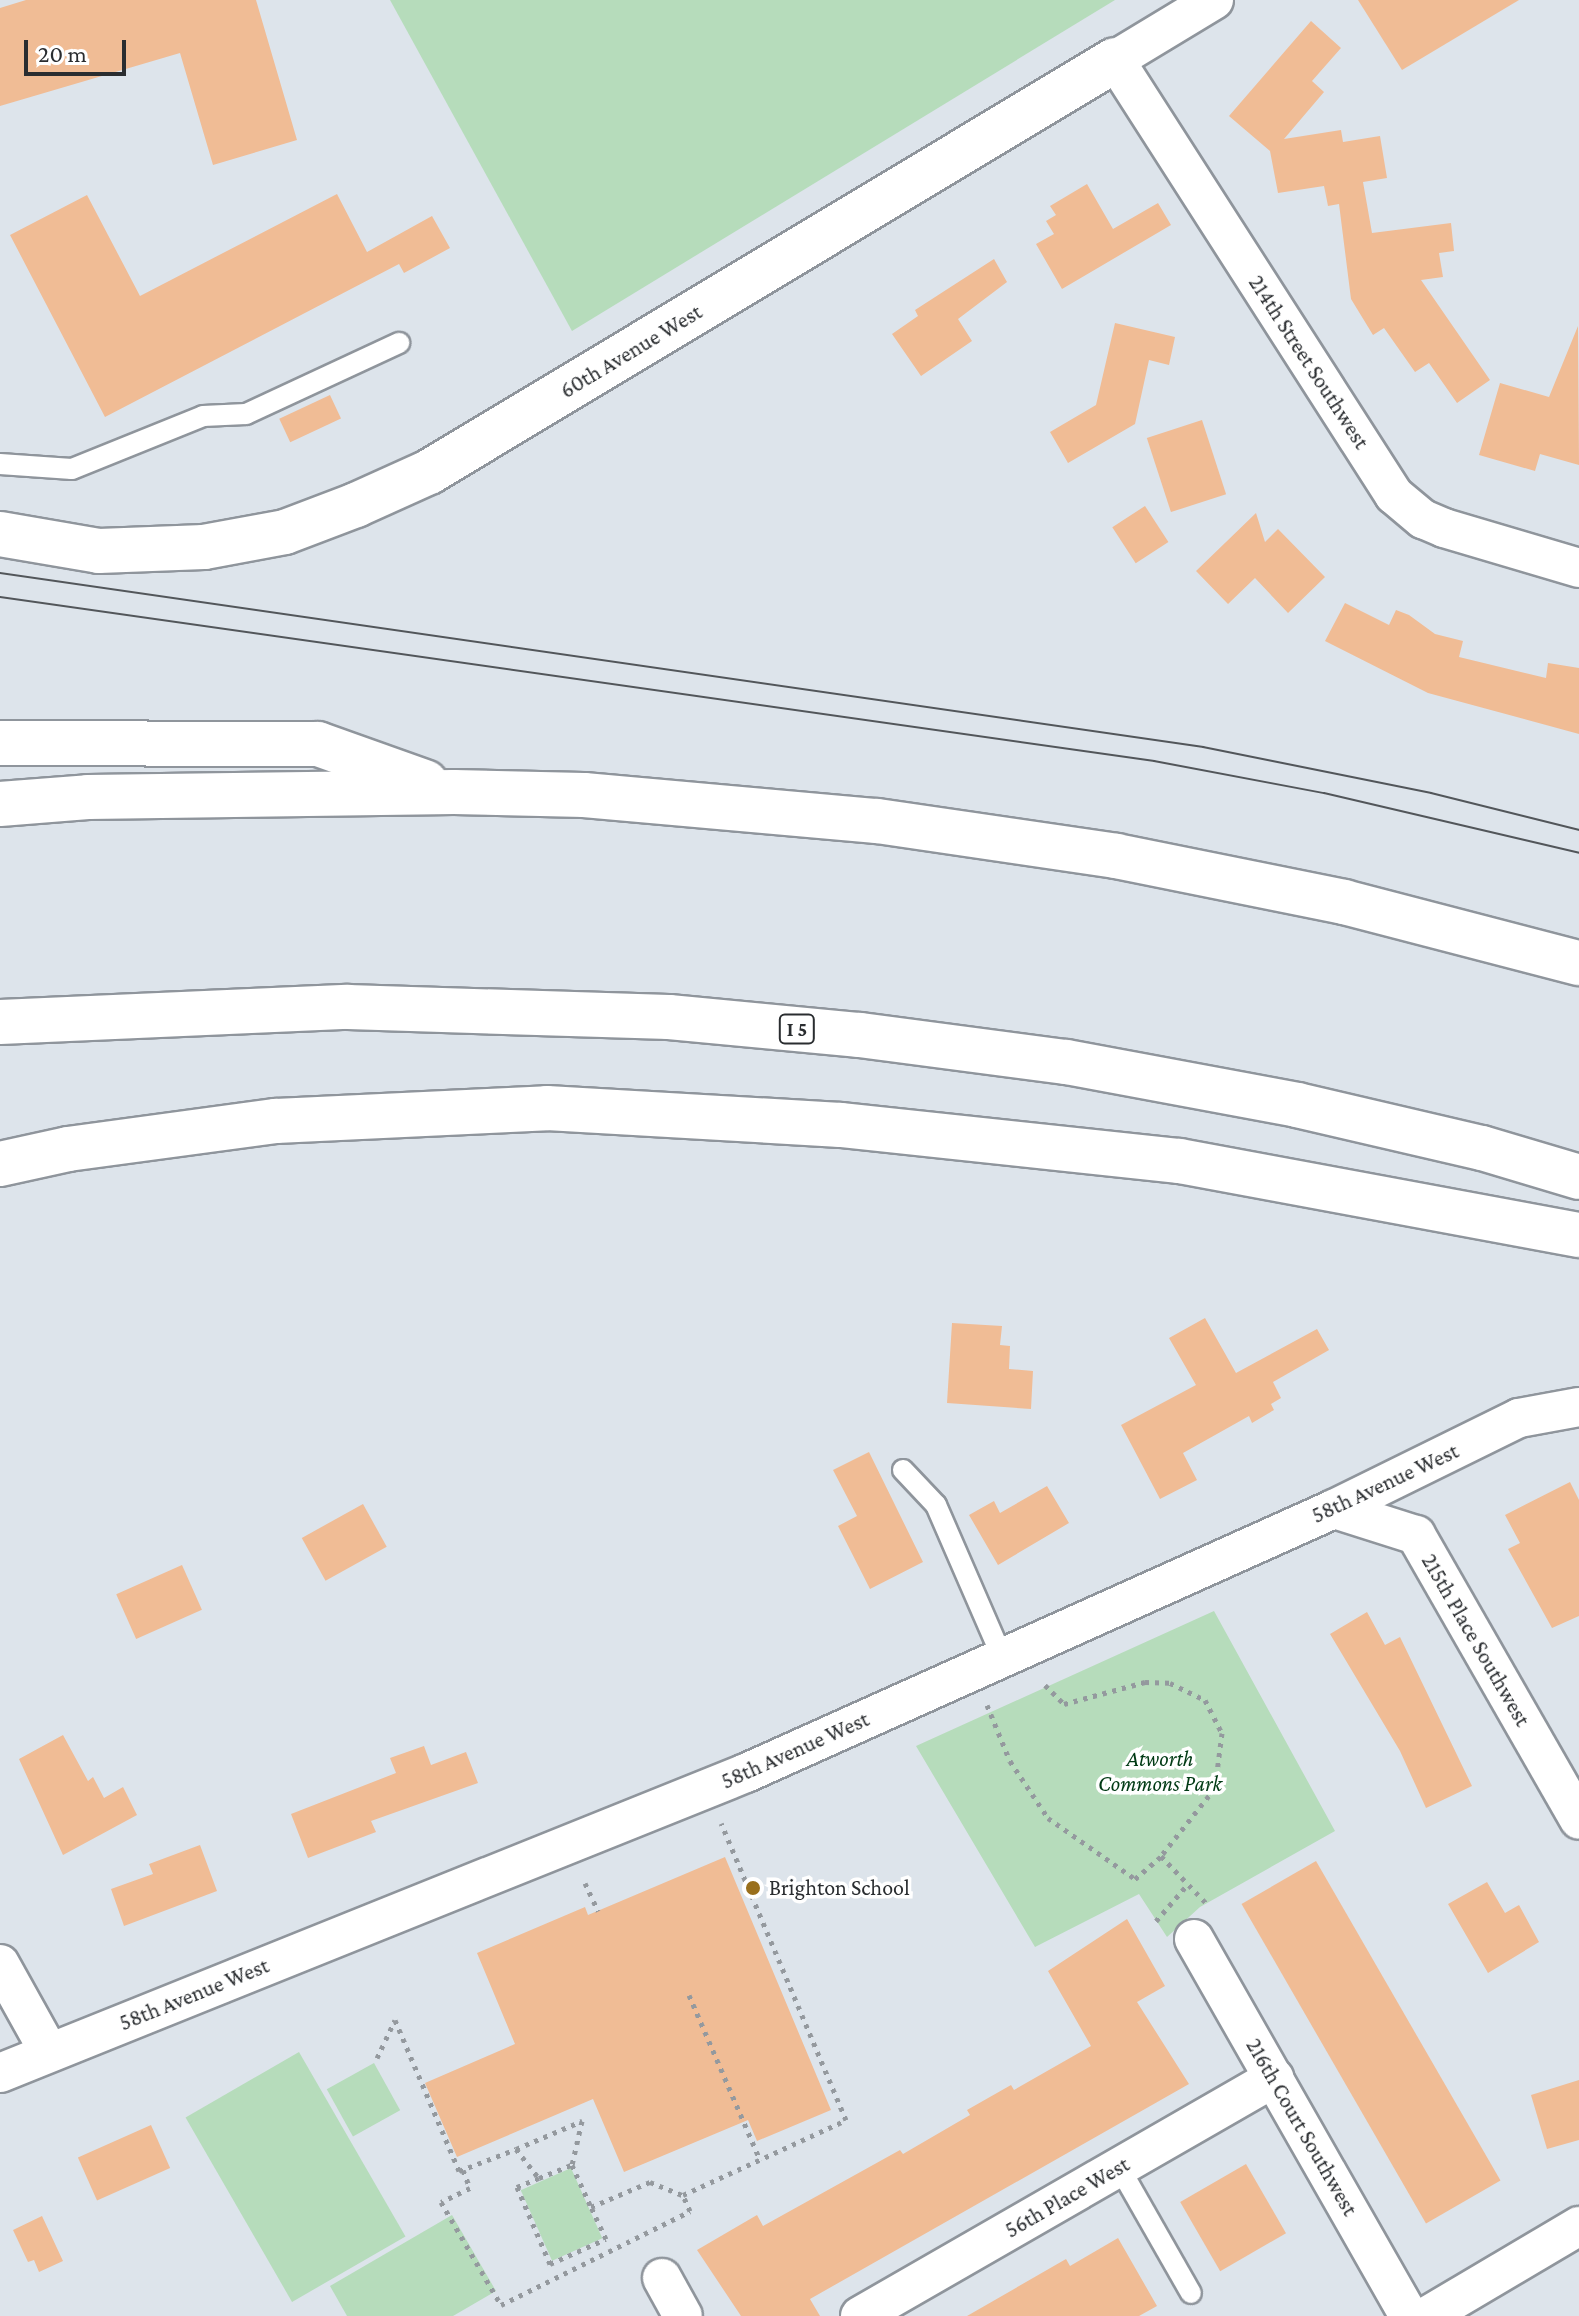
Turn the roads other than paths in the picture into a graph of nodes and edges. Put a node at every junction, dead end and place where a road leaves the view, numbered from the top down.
1 (1214, 0) edge
2 (1115, 60) junction
3 (399, 343) dead end
4 (0, 464) edge
5 (0, 534) edge
6 (1579, 568) edge
7 (0, 743) edge
8 (454, 792) junction
9 (0, 804) edge
10 (1579, 963) edge
11 (0, 1022) edge
12 (0, 1164) edge
13 (1579, 1177) edge
14 (1579, 1235) edge
15 (1579, 1407) edge
16 (903, 1470) dead end
17 (1334, 1509) junction
18 (988, 1663) junction
19 (1579, 1820) edge
20 (1205, 1926) road end
21 (0, 1964) edge
22 (49, 2052) junction
23 (0, 2073) edge
24 (1274, 2078) junction
25 (1119, 2167) junction
26 (1579, 2226) edge
27 (662, 2278) dead end
28 (1191, 2293) dead end
29 (871, 2313) edge
30 (683, 2316) edge
31 (1409, 2316) edge
32 (1427, 2316) edge

1 - 2 street, 60th Avenue West
2 - 5 main road, 60th Avenue West
2 - 6 street, 214th Street Southwest
3 - 4 lane
7 - 8 main road
8 - 9 main road
8 - 10 main road
11 - 13 main road, I 5
12 - 14 main road
15 - 17 street, 58th Avenue West
16 - 18 lane
17 - 18 street, 58th Avenue West
17 - 19 street, 215th Place Southwest
18 - 22 street, 58th Avenue West
20 - 24 street, 216th Court Southwest
21 - 22 street
22 - 23 street, 58th Avenue West
24 - 25 street, 56th Place West
24 - 31 street, 216th Court Southwest
25 - 28 lane
25 - 29 street, 56th Place West
26 - 32 street
27 - 30 street

